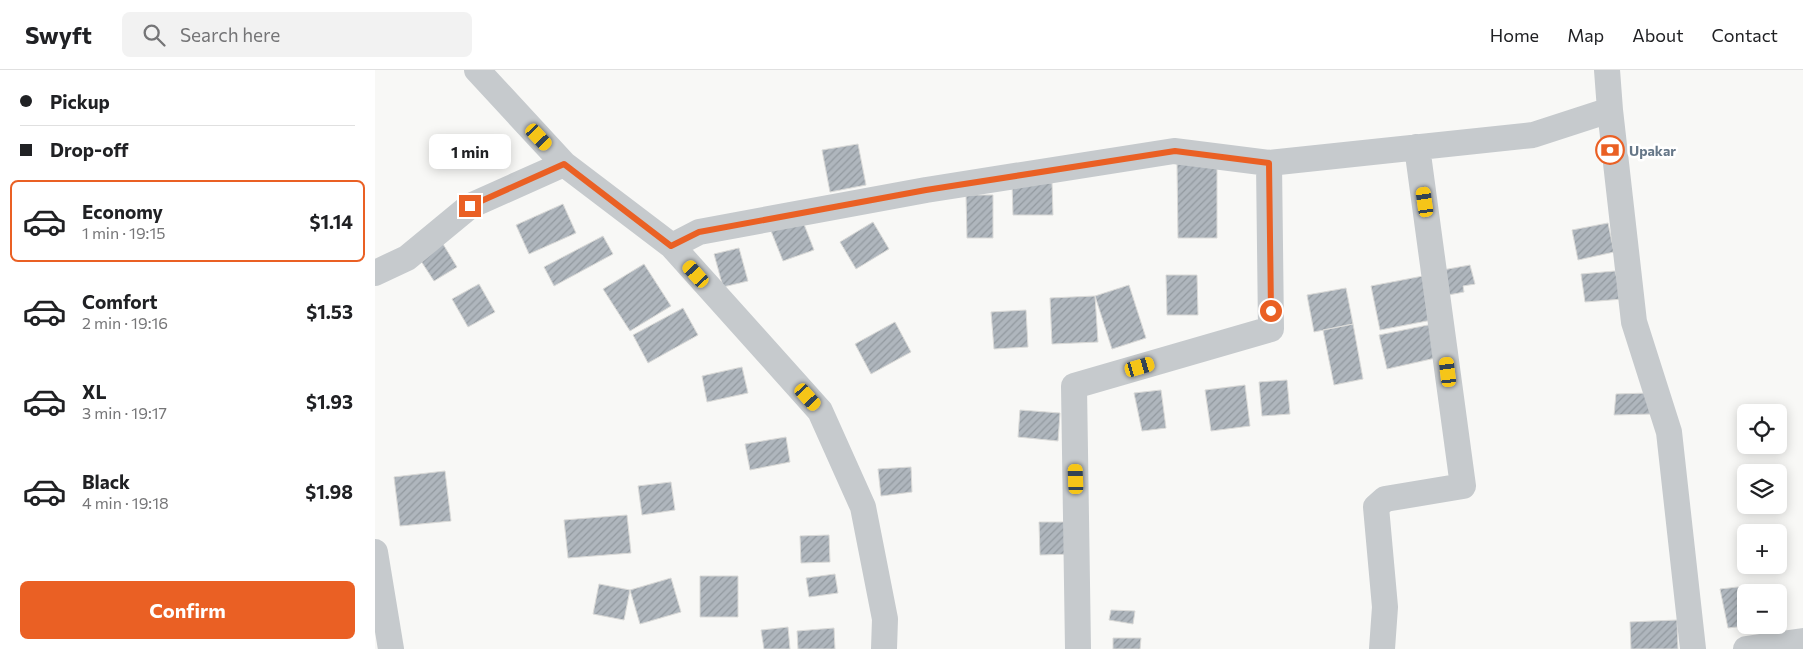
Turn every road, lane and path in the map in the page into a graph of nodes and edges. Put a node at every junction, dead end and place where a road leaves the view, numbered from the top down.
1 (477, 70) edge
2 (1607, 70) edge
3 (1610, 110) junction
4 (1417, 147) junction
5 (1269, 163) junction
6 (564, 164) junction
7 (671, 246) junction
8 (375, 273) edge
9 (375, 552) edge
10 (1803, 641) edge
11 (391, 649) edge
12 (884, 649) edge
13 (1078, 649) edge
14 (1381, 649) edge
15 (1697, 649) edge
16 (1745, 649) edge

1 - 6 street
2 - 3 street
3 - 4 street
3 - 15 street
4 - 5 street
4 - 14 street
5 - 7 street
5 - 13 street
6 - 7 street
6 - 8 street
7 - 12 street
9 - 11 street
10 - 16 street

